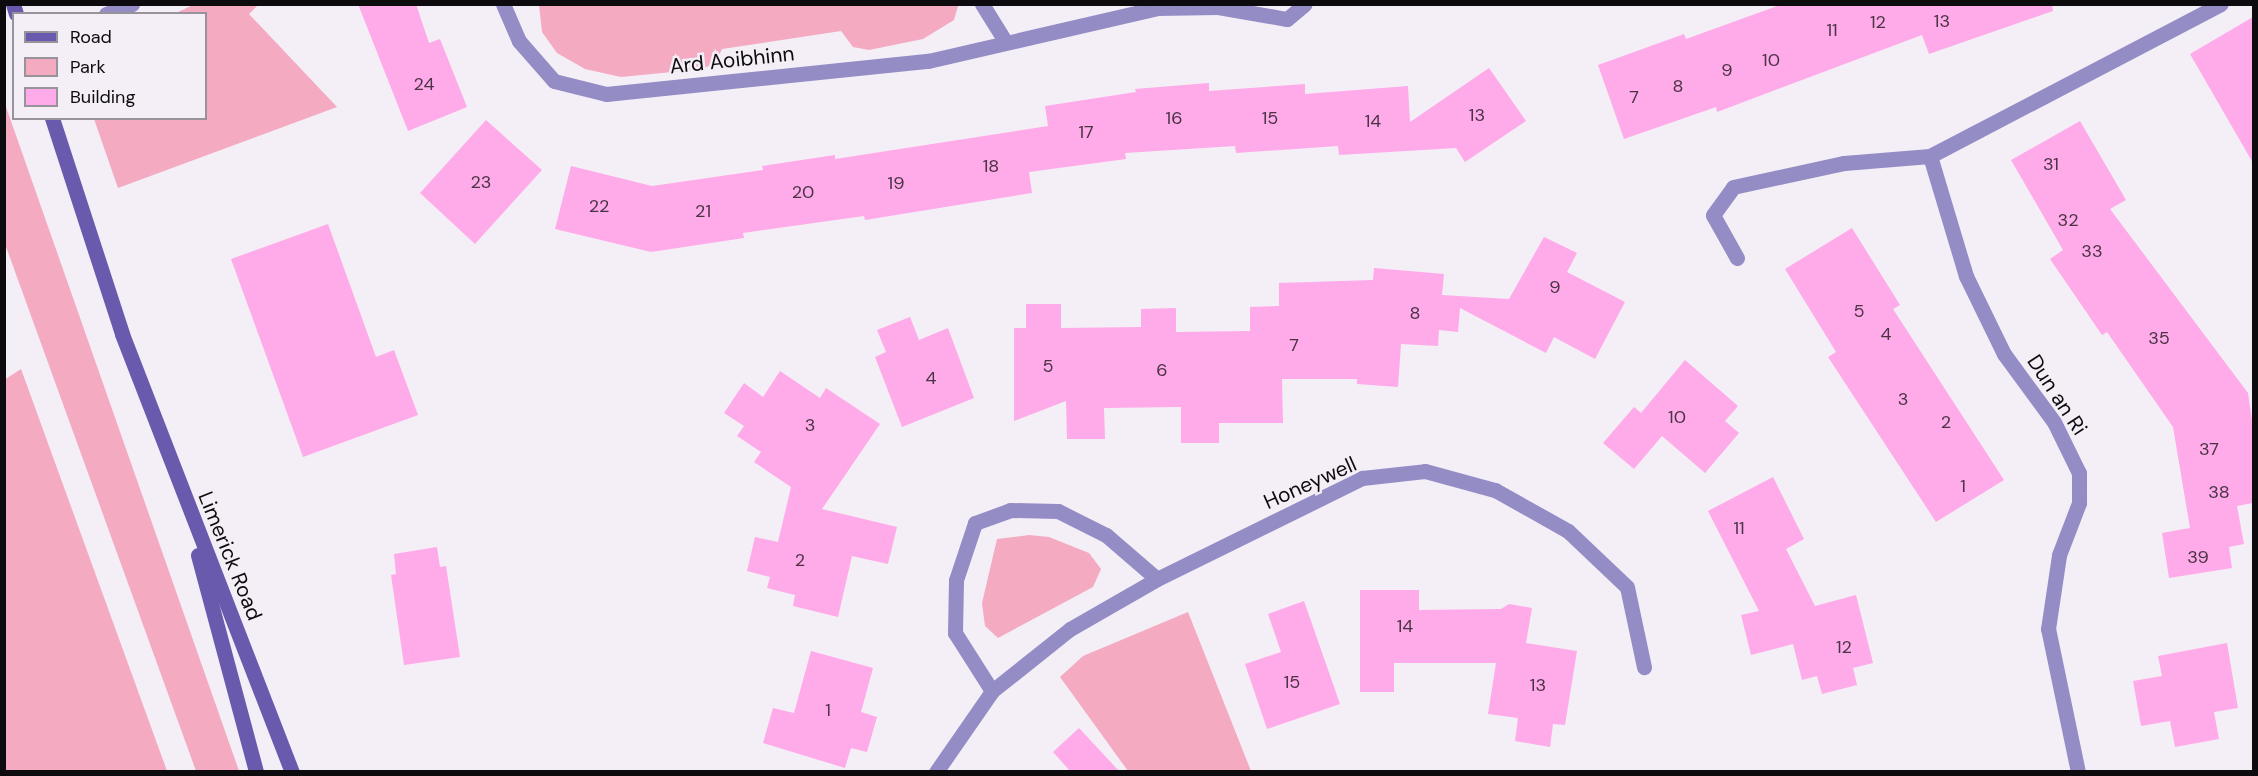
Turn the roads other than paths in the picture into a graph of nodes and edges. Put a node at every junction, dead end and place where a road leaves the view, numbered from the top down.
1 (132, 4) edge
2 (503, 4) edge
3 (982, 4) edge
4 (1305, 4) edge
5 (2221, 4) edge
6 (111, 12) edge
7 (1005, 41) junction
8 (53, 120) edge
9 (1930, 156) junction
10 (1737, 258) dead end
11 (181, 491) junction
12 (1157, 579) junction
13 (1644, 667) dead end
14 (992, 691) junction
15 (256, 771) edge
16 (292, 771) edge
17 (936, 771) edge
18 (2078, 771) edge

1 - 6 street
2 - 7 street, Ard Aoibhinn
3 - 7 street
4 - 7 street, Ard Aoibhinn
5 - 9 street
8 - 11 main road
9 - 10 street
9 - 18 street, Dun an Ri
11 - 15 main road, Limerick Road
11 - 16 main road, Limerick Road
12 - 13 street, Honeywell
12 - 14 street, Honeywell
12 - 14 street
14 - 17 street, Honeywell

